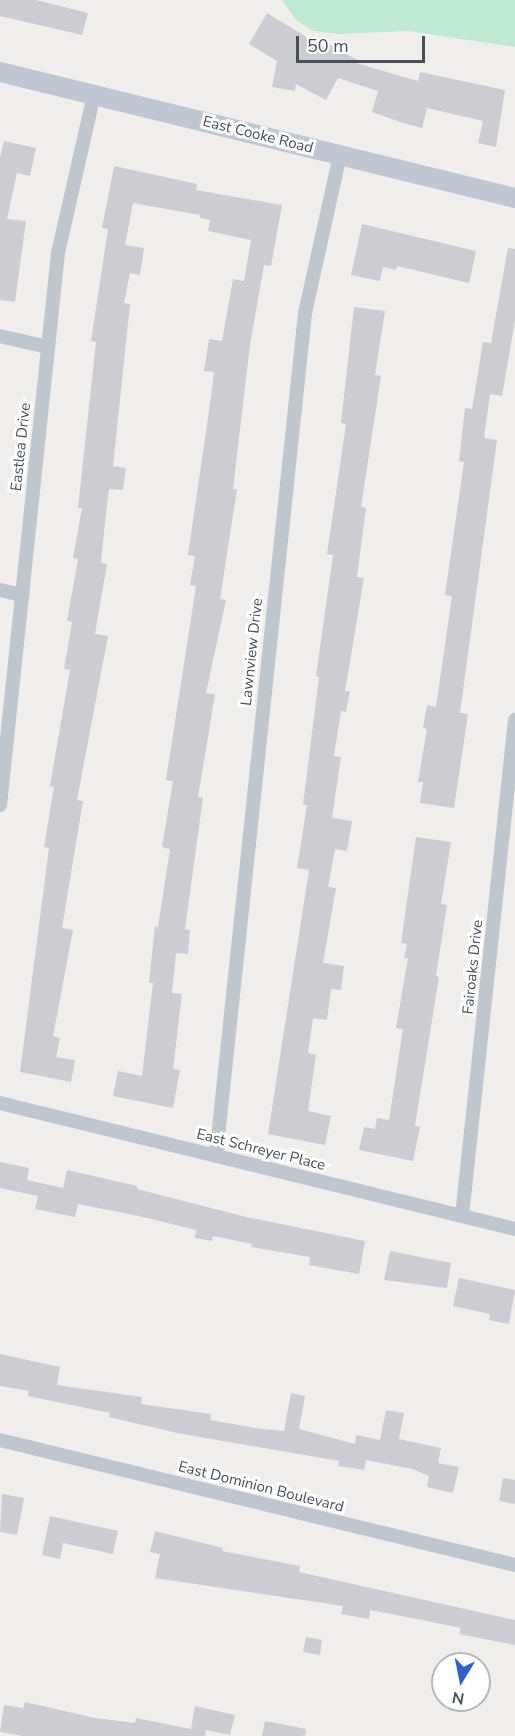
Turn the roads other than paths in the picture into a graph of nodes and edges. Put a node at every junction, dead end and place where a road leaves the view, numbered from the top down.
1 (0, 72) edge
2 (94, 95) junction
3 (340, 155) junction
4 (515, 198) edge
5 (0, 336) edge
6 (48, 347) junction
7 (0, 590) edge
8 (22, 595) junction
9 (515, 720) edge
10 (0, 805) edge
11 (0, 1103) edge
12 (216, 1156) junction
13 (462, 1216) junction
14 (515, 1229) edge
15 (0, 1440) edge
16 (515, 1565) edge

1 - 2 main road, East Cooke Road
2 - 3 main road, East Cooke Road
2 - 6 street, Eastlea Drive
3 - 4 main road, East Cooke Road
3 - 12 street, Lawnview Drive
5 - 6 street
6 - 8 street, Eastlea Drive
7 - 8 street
8 - 10 street, Eastlea Drive
9 - 13 street, Fairoaks Drive
11 - 12 street, East Schreyer Place
12 - 13 street, East Schreyer Place
13 - 14 street, East Schreyer Place
15 - 16 street, East Dominion Boulevard

